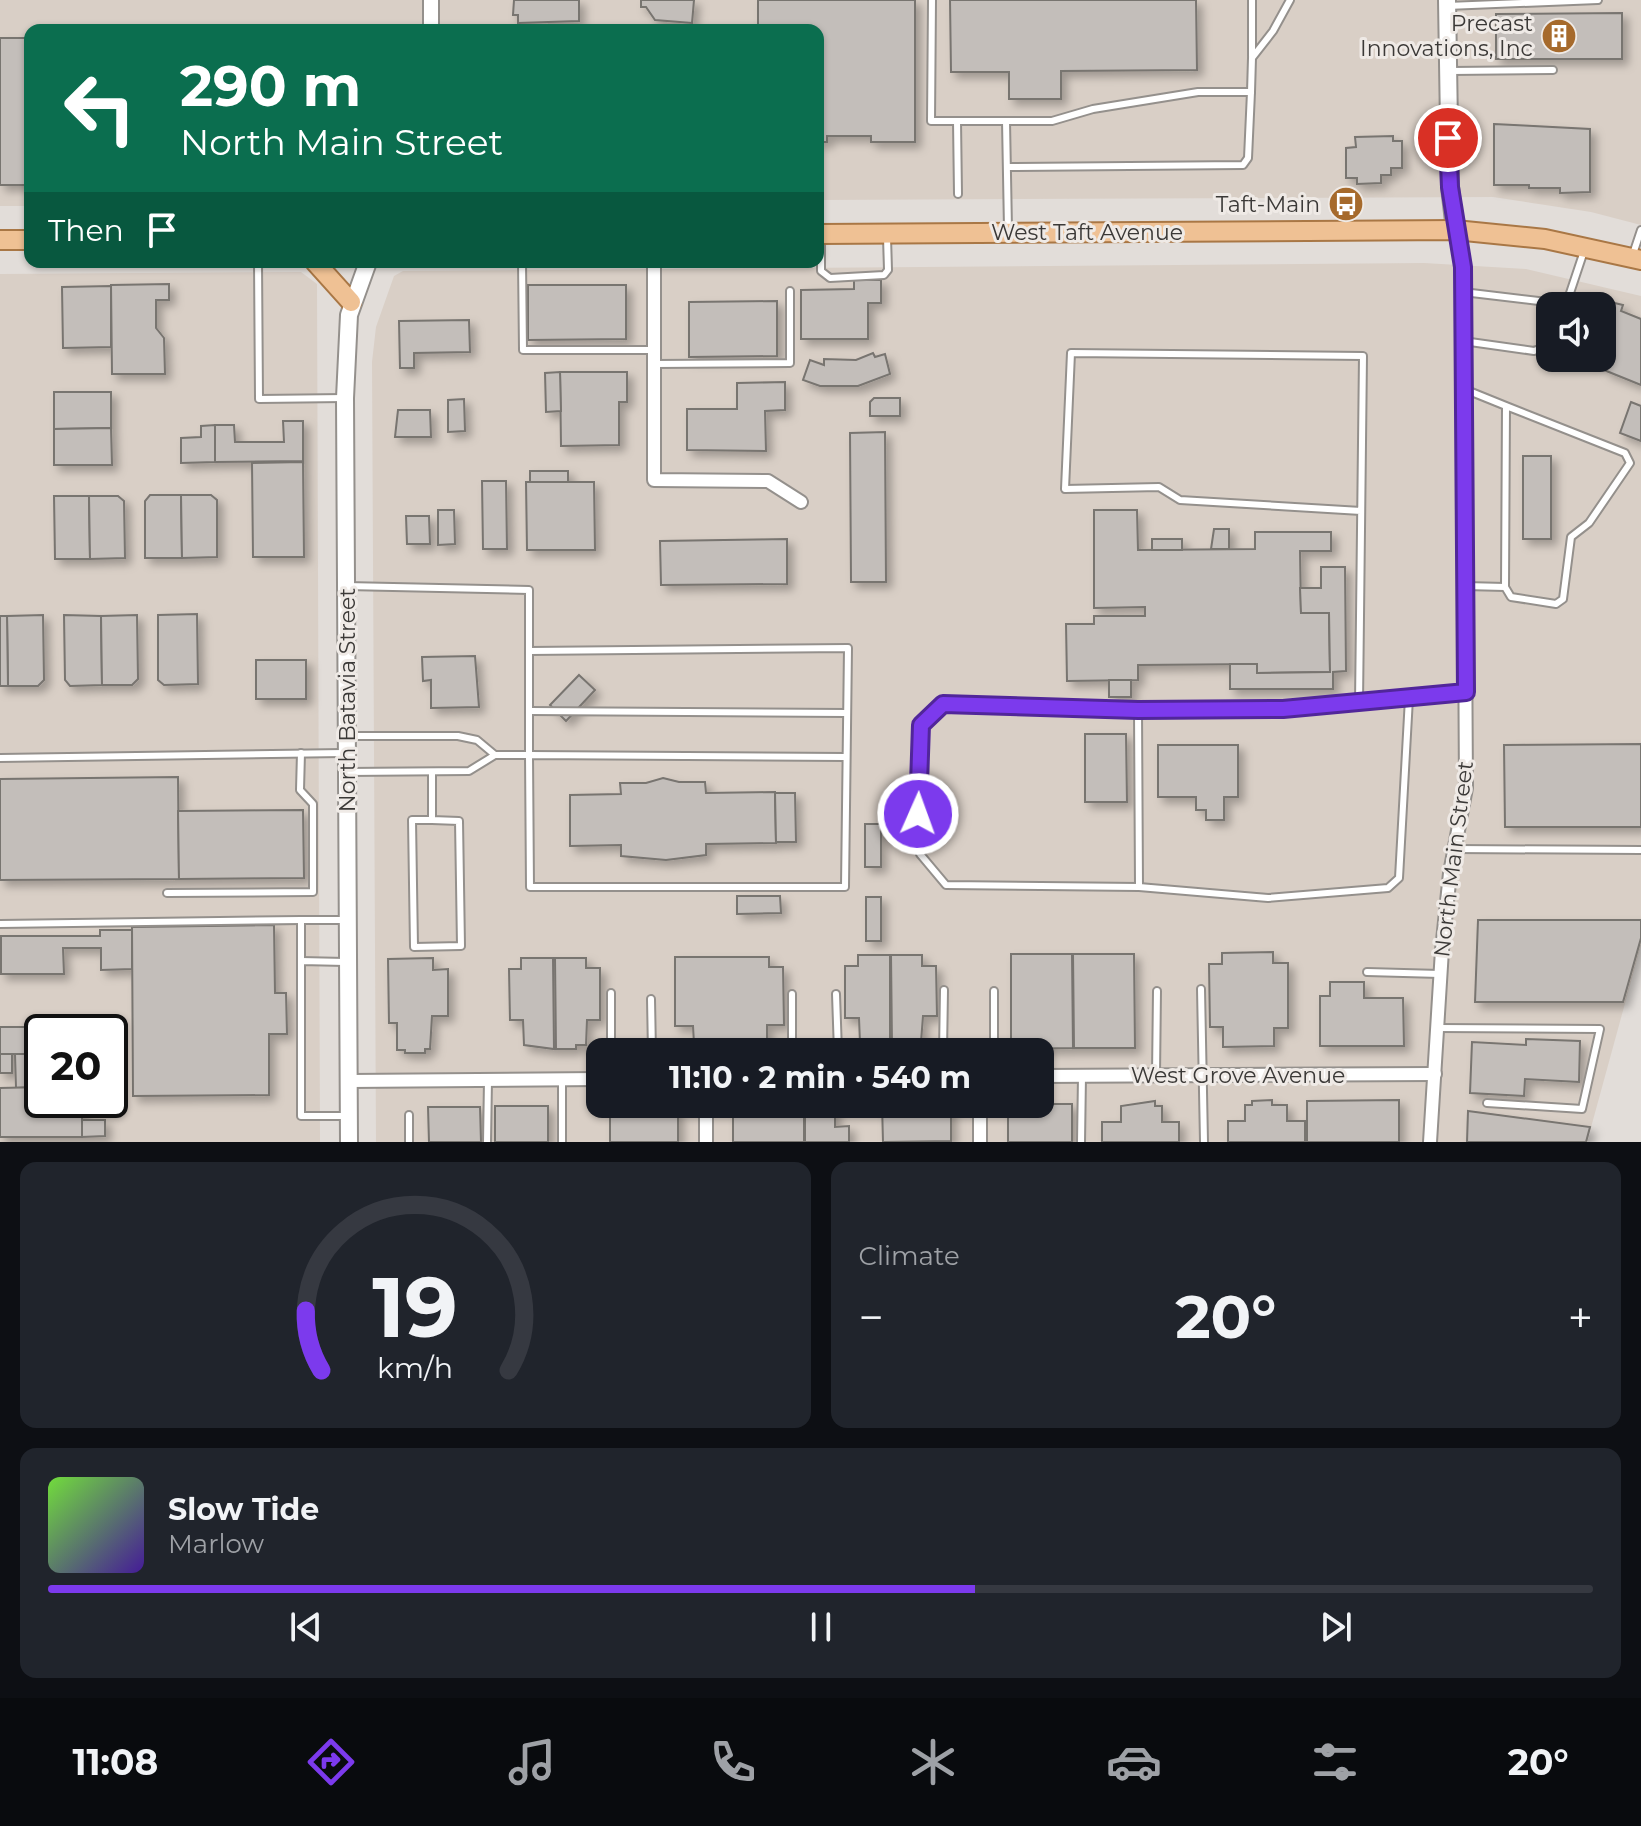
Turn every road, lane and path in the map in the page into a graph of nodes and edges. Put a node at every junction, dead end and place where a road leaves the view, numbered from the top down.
1 (431, 0) edge
2 (932, 0) edge
3 (1252, 0) edge
4 (1290, 0) edge
5 (1598, 0) edge
6 (1447, 3) edge
7 (431, 24) edge
8 (1252, 58) junction
9 (1553, 70) dead end
10 (1447, 71) junction
11 (1251, 92) junction
12 (957, 121) junction
13 (1006, 121) junction
14 (1007, 167) junction
15 (958, 194) dead end
16 (1455, 230) junction
17 (1641, 230) edge
18 (1008, 232) junction
19 (887, 233) junction
20 (824, 234) edge
21 (0, 240) edge
22 (24, 240) edge
23 (1585, 247) junction
24 (1636, 259) edge
25 (258, 268) edge
26 (320, 268) edge
27 (365, 268) edge
28 (522, 268) edge
29 (654, 268) edge
30 (821, 268) edge
31 (790, 291) dead end
32 (1463, 292) junction
33 (1570, 292) edge
34 (1536, 301) edge
35 (351, 302) junction
36 (1463, 341) junction
37 (1536, 350) edge
38 (655, 357) junction
39 (1464, 389) junction
40 (345, 398) junction
41 (1506, 406) junction
42 (801, 502) dead end
43 (1361, 511) junction
44 (346, 586) junction
45 (1465, 586) junction
46 (1505, 587) junction
47 (529, 651) junction
48 (1466, 692) junction
49 (1409, 698) junction
50 (1359, 703) junction
51 (1138, 710) junction
52 (529, 711) junction
53 (847, 713) junction
54 (347, 744) junction
55 (301, 753) junction
56 (495, 755) junction
57 (529, 755) junction
58 (846, 757) junction
59 (0, 758) edge
60 (347, 772) junction
61 (432, 772) junction
62 (432, 820) junction
63 (1455, 849) junction
64 (1641, 850) edge
65 (1139, 887) junction
66 (167, 893) dead end
67 (301, 920) junction
68 (348, 920) junction
69 (0, 924) edge
70 (301, 961) junction
71 (348, 962) junction
72 (1367, 972) dead end
73 (1440, 974) junction
74 (1201, 989) dead end
75 (944, 990) dead end
76 (994, 991) dead end
77 (1157, 991) dead end
78 (611, 993) dead end
79 (792, 994) dead end
80 (836, 994) dead end
81 (651, 999) dead end
82 (1438, 1028) junction
83 (611, 1038) edge
84 (652, 1038) edge
85 (792, 1038) edge
86 (838, 1038) edge
87 (943, 1038) edge
88 (994, 1038) edge
89 (1435, 1074) junction
90 (1156, 1075) junction
91 (1203, 1075) junction
92 (1054, 1076) edge
93 (1082, 1076) junction
94 (562, 1079) junction
95 (586, 1079) edge
96 (488, 1080) junction
97 (349, 1081) junction
98 (1487, 1103) dead end
99 (409, 1115) dead end
100 (349, 1116) junction
101 (706, 1118) edge
102 (980, 1118) edge
103 (349, 1142) edge
104 (409, 1142) edge
105 (487, 1142) edge
106 (562, 1142) edge
107 (706, 1142) edge
108 (980, 1142) edge
109 (1081, 1142) edge
110 (1204, 1142) edge
111 (1430, 1142) edge

1 - 7 street
2 - 12 lane
3 - 8 lane
4 - 8 lane
5 - 6 lane
6 - 10 main road, North Main Street
8 - 11 lane
9 - 10 lane
10 - 16 main road, North Main Street
11 - 13 lane
11 - 14 lane
12 - 13 lane
12 - 15 lane
13 - 14 lane
14 - 18 lane
16 - 18 main road, West Taft Avenue
16 - 23 main road, West Taft Avenue
16 - 32 street, North Main Street
17 - 24 lane
18 - 19 main road, West Taft Avenue
19 - 20 main road, West Taft Avenue
19 - 30 lane
21 - 22 main road
23 - 24 main road, West Taft Avenue
23 - 33 lane
25 - 40 lane
26 - 35 main road
27 - 35 main road, North Batavia Street
28 - 38 lane
29 - 38 street
31 - 38 lane
32 - 34 lane
32 - 36 street, North Main Street
35 - 40 main road, North Batavia Street
36 - 37 lane
36 - 39 street, North Main Street
38 - 42 street
39 - 41 lane
39 - 45 street, North Main Street
40 - 44 main road, North Batavia Street
41 - 46 lane
41 - 46 lane
43 - 43 lane
43 - 50 lane
44 - 47 lane
44 - 54 main road, North Batavia Street
45 - 46 lane
45 - 48 street, North Main Street
47 - 52 lane
47 - 53 lane
48 - 49 lane
48 - 63 street, North Main Street
49 - 50 lane
49 - 65 lane
50 - 51 lane
51 - 65 lane
51 - 65 lane
52 - 53 lane
52 - 57 lane
53 - 58 lane
54 - 55 lane
54 - 56 lane
54 - 60 main road, North Batavia Street
55 - 59 lane
55 - 66 lane
56 - 57 lane
56 - 61 lane
57 - 58 lane
57 - 58 lane
60 - 61 lane
60 - 68 main road, North Batavia Street
61 - 62 lane
62 - 62 lane
63 - 64 lane
63 - 73 street, North Main Street
67 - 68 lane
67 - 69 lane
67 - 70 lane
68 - 71 main road, North Batavia Street
70 - 71 lane
70 - 100 lane
71 - 97 main road, North Batavia Street
72 - 73 lane
73 - 82 street, North Main Street
74 - 91 lane
75 - 87 lane
76 - 88 lane
77 - 90 lane
78 - 83 lane
79 - 85 lane
80 - 86 lane
81 - 84 lane
82 - 89 street, North Main Street
82 - 98 lane
89 - 91 street, West Grove Avenue
89 - 111 street, North Main Street
90 - 91 street, West Grove Avenue
90 - 93 street, West Grove Avenue
91 - 110 lane
92 - 93 street, West Grove Avenue
93 - 109 lane
94 - 95 street
94 - 96 street
94 - 106 lane
96 - 97 street
96 - 105 lane
97 - 100 main road, North Batavia Street
99 - 104 lane
100 - 103 main road, North Batavia Street
101 - 107 street
102 - 108 street

